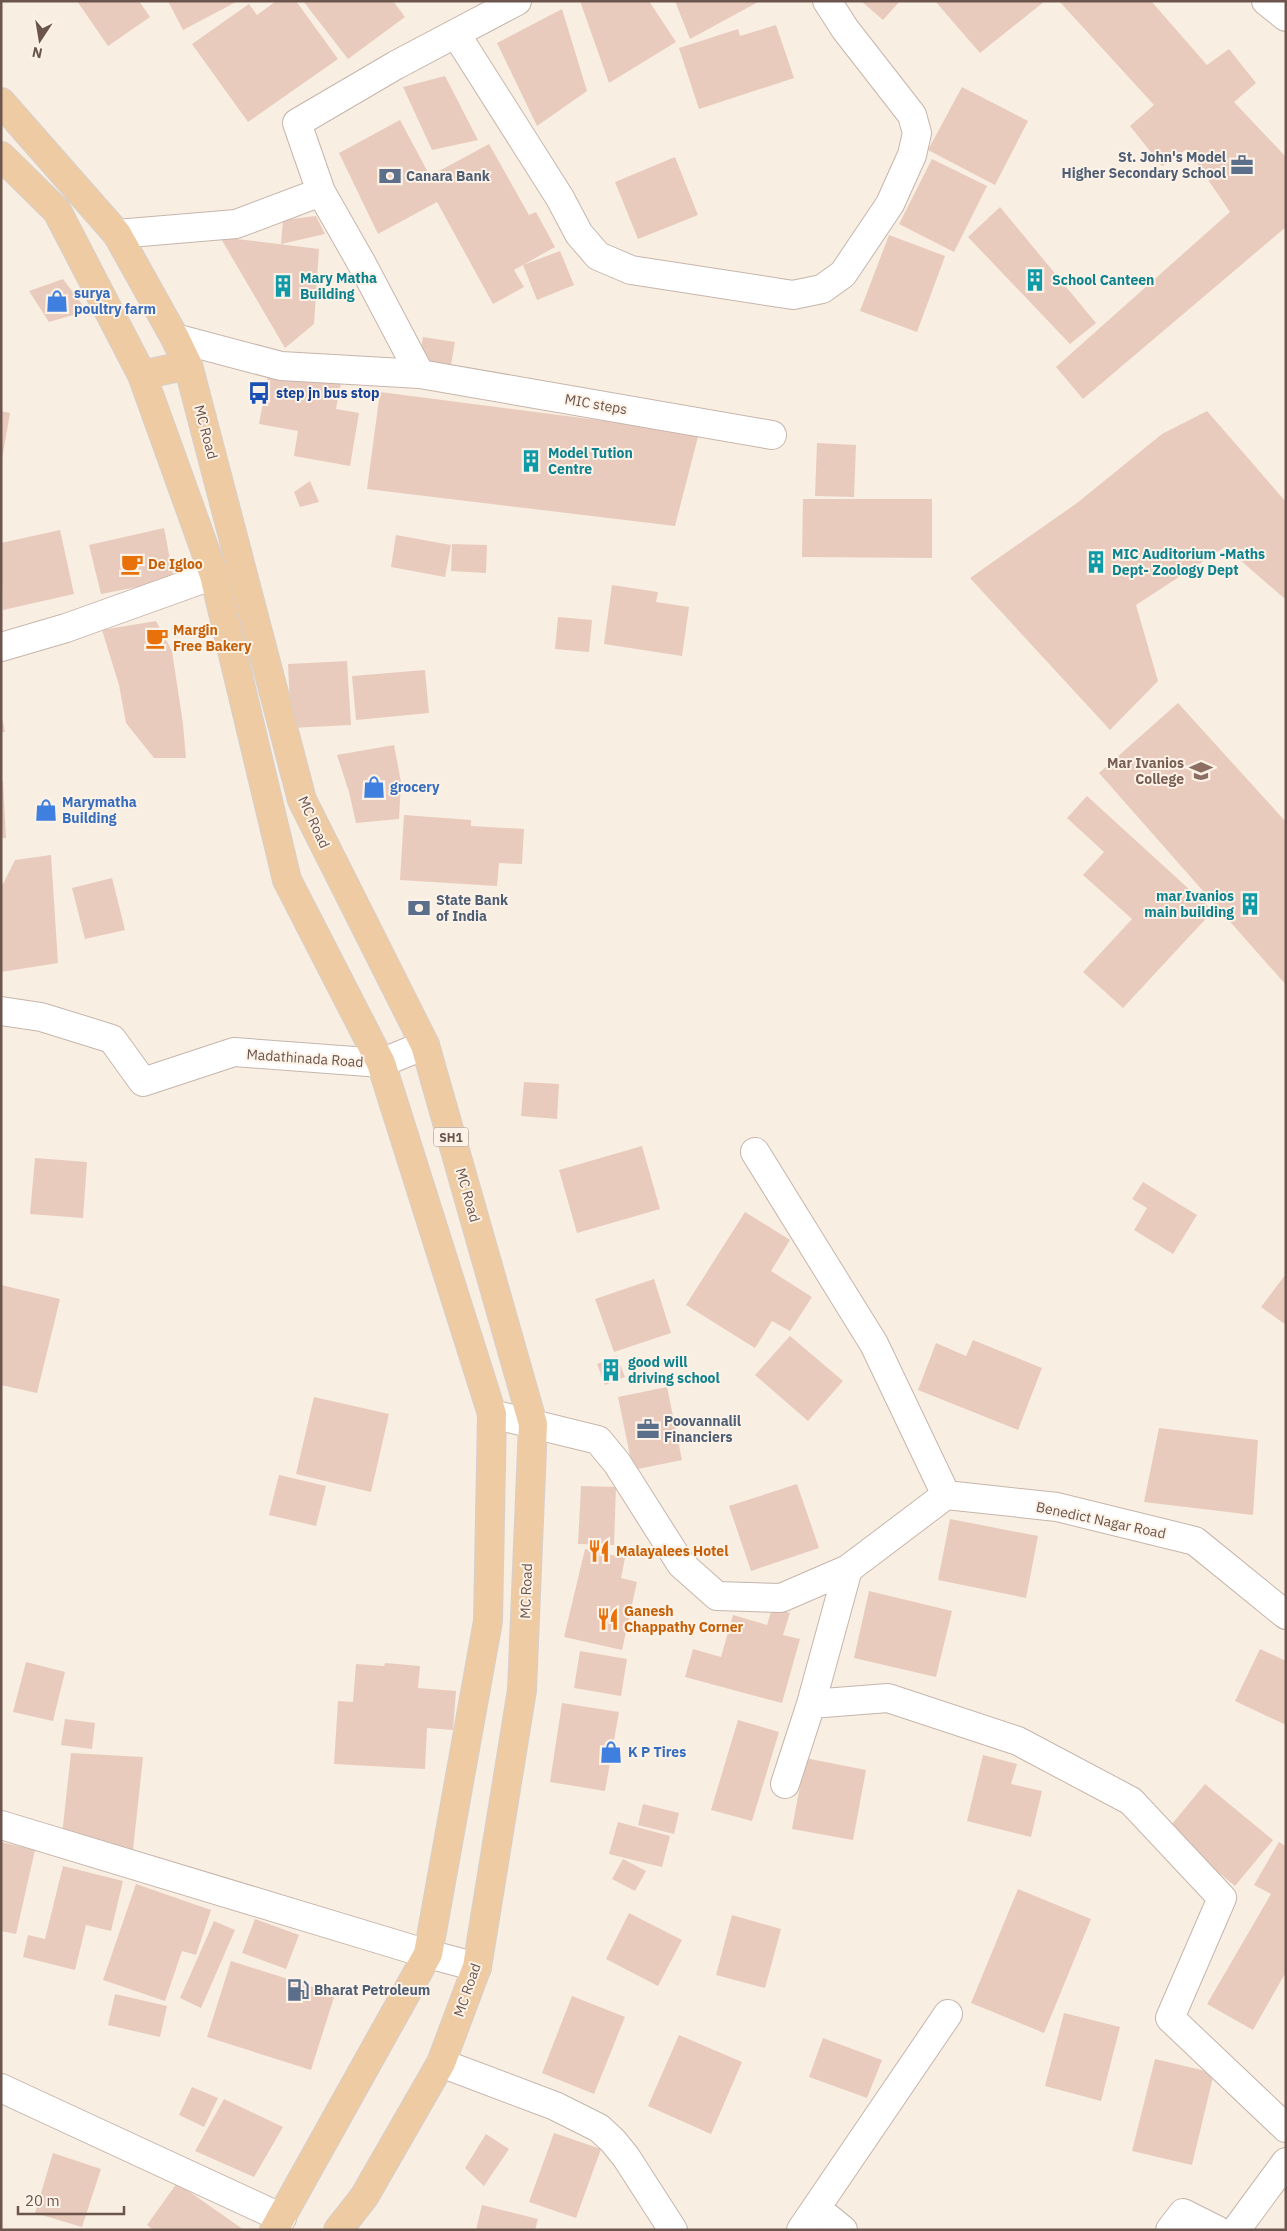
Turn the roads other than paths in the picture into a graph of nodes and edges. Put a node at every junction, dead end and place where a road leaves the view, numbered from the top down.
1 (516, 1) edge
2 (827, 1) edge
3 (1266, 1) edge
4 (1286, 17) edge
5 (456, 34) junction
6 (1, 102) edge
7 (1, 156) edge
8 (321, 192) junction
9 (116, 234) junction
10 (175, 338) junction
11 (188, 365) junction
12 (142, 374) junction
13 (420, 374) junction
14 (772, 435) dead end
15 (214, 575) junction
16 (1, 647) edge
17 (1, 1011) edge
18 (425, 1045) junction
19 (381, 1063) junction
20 (754, 1152) dead end
21 (492, 1414) junction
22 (533, 1424) junction
23 (946, 1495) junction
24 (848, 1569) junction
25 (1286, 1615) edge
26 (811, 1704) junction
27 (785, 1784) dead end
28 (1, 1825) edge
29 (428, 1954) junction
30 (477, 1967) junction
31 (948, 2014) dead end
32 (441, 2063) junction
33 (1, 2088) edge
34 (1286, 2128) edge
35 (1286, 2162) edge
36 (808, 2219) edge
37 (278, 2224) edge
38 (338, 2230) edge
39 (673, 2230) edge
40 (843, 2230) edge
41 (1170, 2230) edge
42 (1217, 2230) edge
43 (1236, 2230) edge

1 - 5 street
2 - 5 street
3 - 4 street
5 - 8 street
6 - 9 main road, MC Road / SH1
7 - 12 main road
8 - 9 street
8 - 13 street
9 - 10 main road, MC Road / SH1
10 - 11 main road, MC Road / SH1
10 - 13 street, MIC steps
11 - 12 main road
11 - 18 main road, MC Road / SH1
12 - 15 main road
13 - 14 street, MIC steps
15 - 16 street
15 - 19 main road
17 - 19 street, Madathinada Road
18 - 19 street, Madathinada Road
18 - 22 main road, MC Road / SH1
19 - 21 main road
20 - 23 street
21 - 22 street
21 - 29 main road
22 - 24 street
22 - 30 main road, MC Road / SH1
23 - 24 street
23 - 25 street, Benedict Nagar Road
24 - 26 street
26 - 27 street
26 - 34 street
28 - 29 street
29 - 30 street
29 - 37 main road
30 - 32 main road, MC Road / SH1
31 - 36 street
32 - 38 main road, MC Road / SH1
32 - 39 street
33 - 37 street
35 - 43 street
36 - 40 street
41 - 42 street

